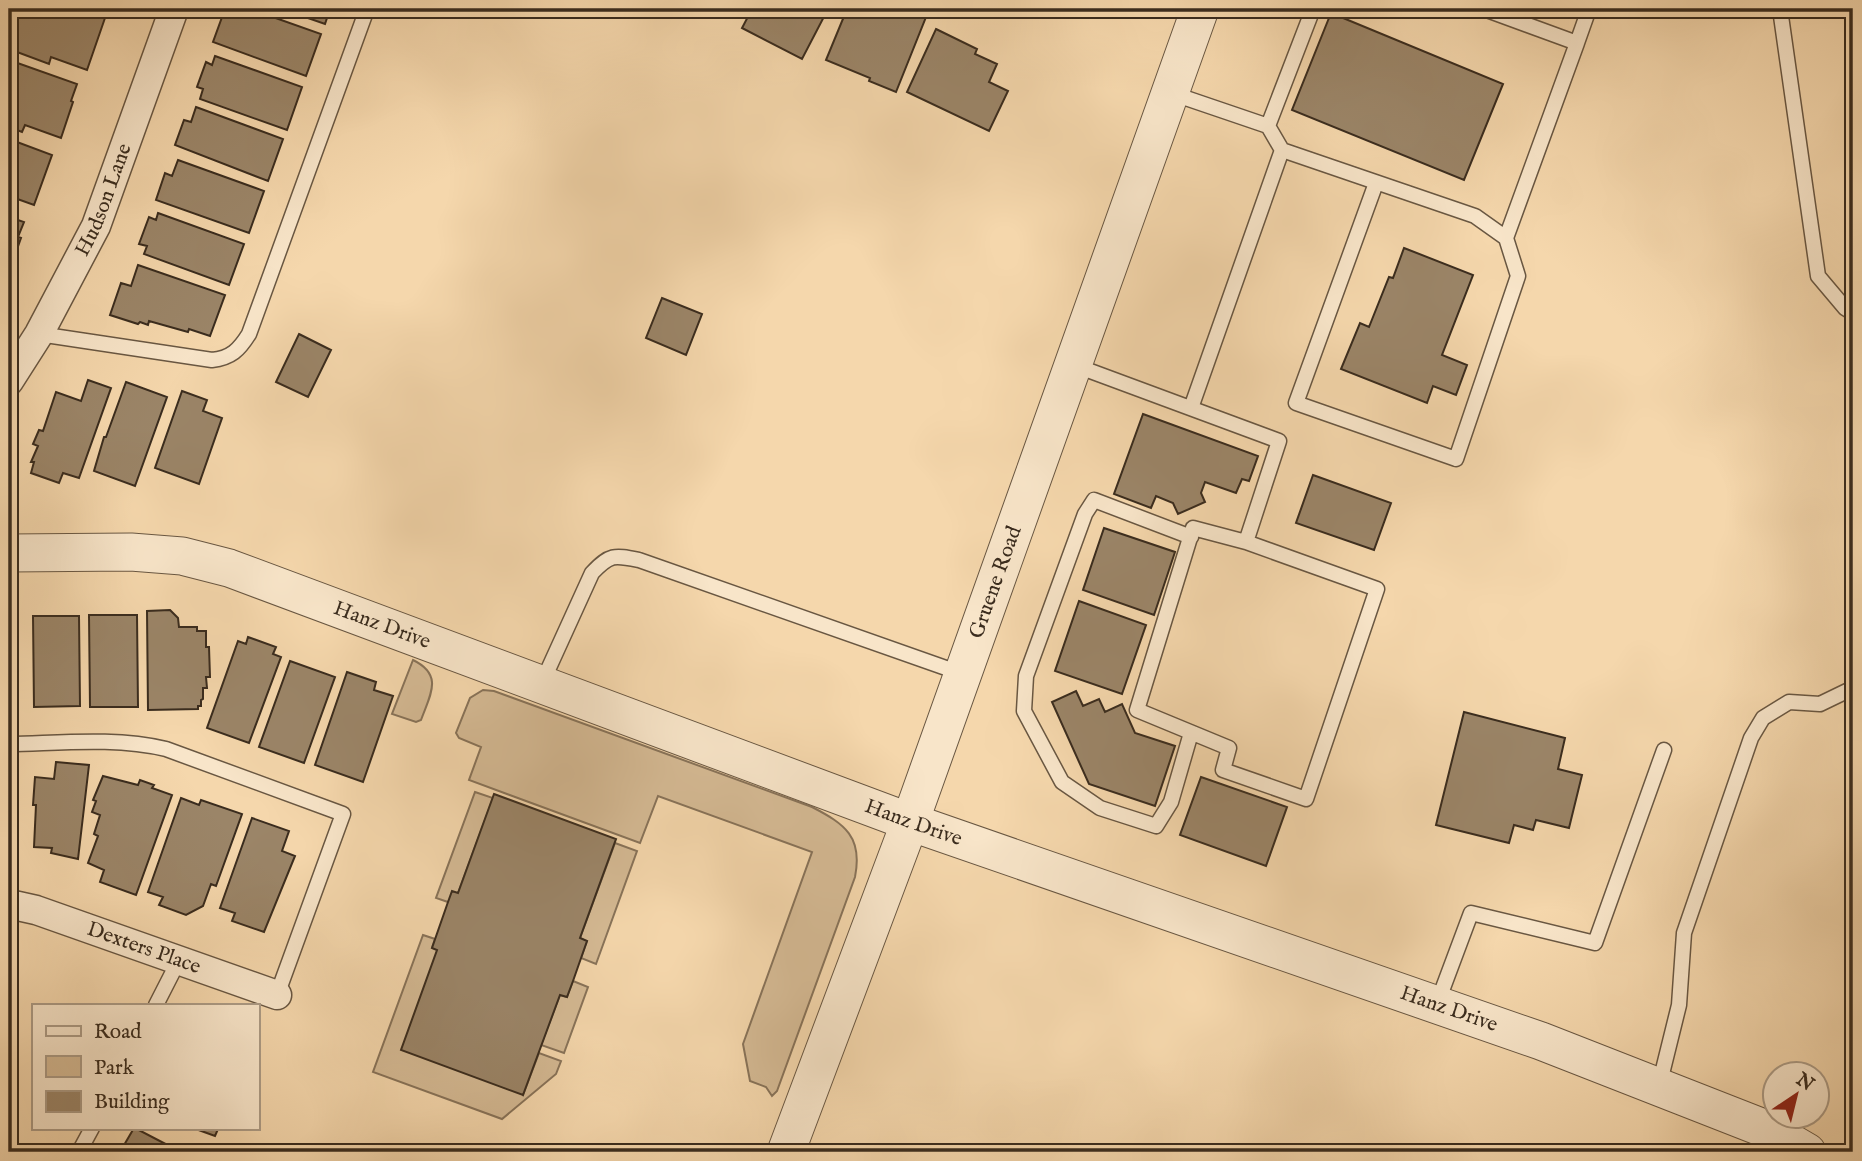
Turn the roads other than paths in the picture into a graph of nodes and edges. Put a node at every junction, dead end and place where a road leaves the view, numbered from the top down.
1 (174, 9) edge
2 (368, 9) edge
3 (1200, 9) edge
4 (1313, 9) edge
5 (1484, 9) edge
6 (1589, 9) edge
7 (1780, 9) edge
8 (1577, 43) junction
9 (1170, 93) junction
10 (1268, 126) junction
11 (1282, 150) junction
12 (1376, 183) junction
13 (1506, 238) junction
14 (1853, 313) edge
15 (38, 334) junction
16 (1073, 364) junction
17 (10, 376) edge
18 (1191, 408) junction
19 (1191, 537) junction
20 (1246, 542) junction
21 (9, 553) edge
22 (963, 674) junction
23 (541, 684) junction
24 (1853, 685) edge
25 (1191, 733) junction
26 (9, 744) edge
27 (1664, 750) dead end
28 (910, 822) junction
29 (9, 904) edge
30 (179, 960) junction
31 (277, 995) joint
32 (157, 1004) edge
33 (1437, 1005) junction
34 (1658, 1087) junction
35 (91, 1130) edge
36 (79, 1152) edge
37 (786, 1152) edge
38 (1807, 1152) edge

1 - 15 street, Hudson Lane
2 - 15 lane
3 - 9 street, Gruene Road
4 - 10 lane
5 - 8 lane
6 - 8 lane
7 - 14 lane
8 - 13 lane
9 - 10 lane
9 - 16 street, Gruene Road
10 - 11 lane
11 - 12 lane
11 - 18 lane
12 - 13 lane
12 - 13 lane
15 - 17 street, Hudson Lane
16 - 18 lane
16 - 22 street, Gruene Road
18 - 20 lane
19 - 20 lane
19 - 25 lane
19 - 25 lane
20 - 25 lane
21 - 23 street, Hanz Drive
22 - 23 lane
22 - 28 street, Gruene Road
23 - 28 street, Hanz Drive
24 - 34 lane
26 - 31 lane
27 - 33 lane
28 - 33 street, Hanz Drive
28 - 37 street, Gruene Road
29 - 30 street, Dexters Place
30 - 31 street, Dexters Place
30 - 32 lane
33 - 34 street, Hanz Drive
34 - 38 street, Hanz Drive
35 - 36 lane

